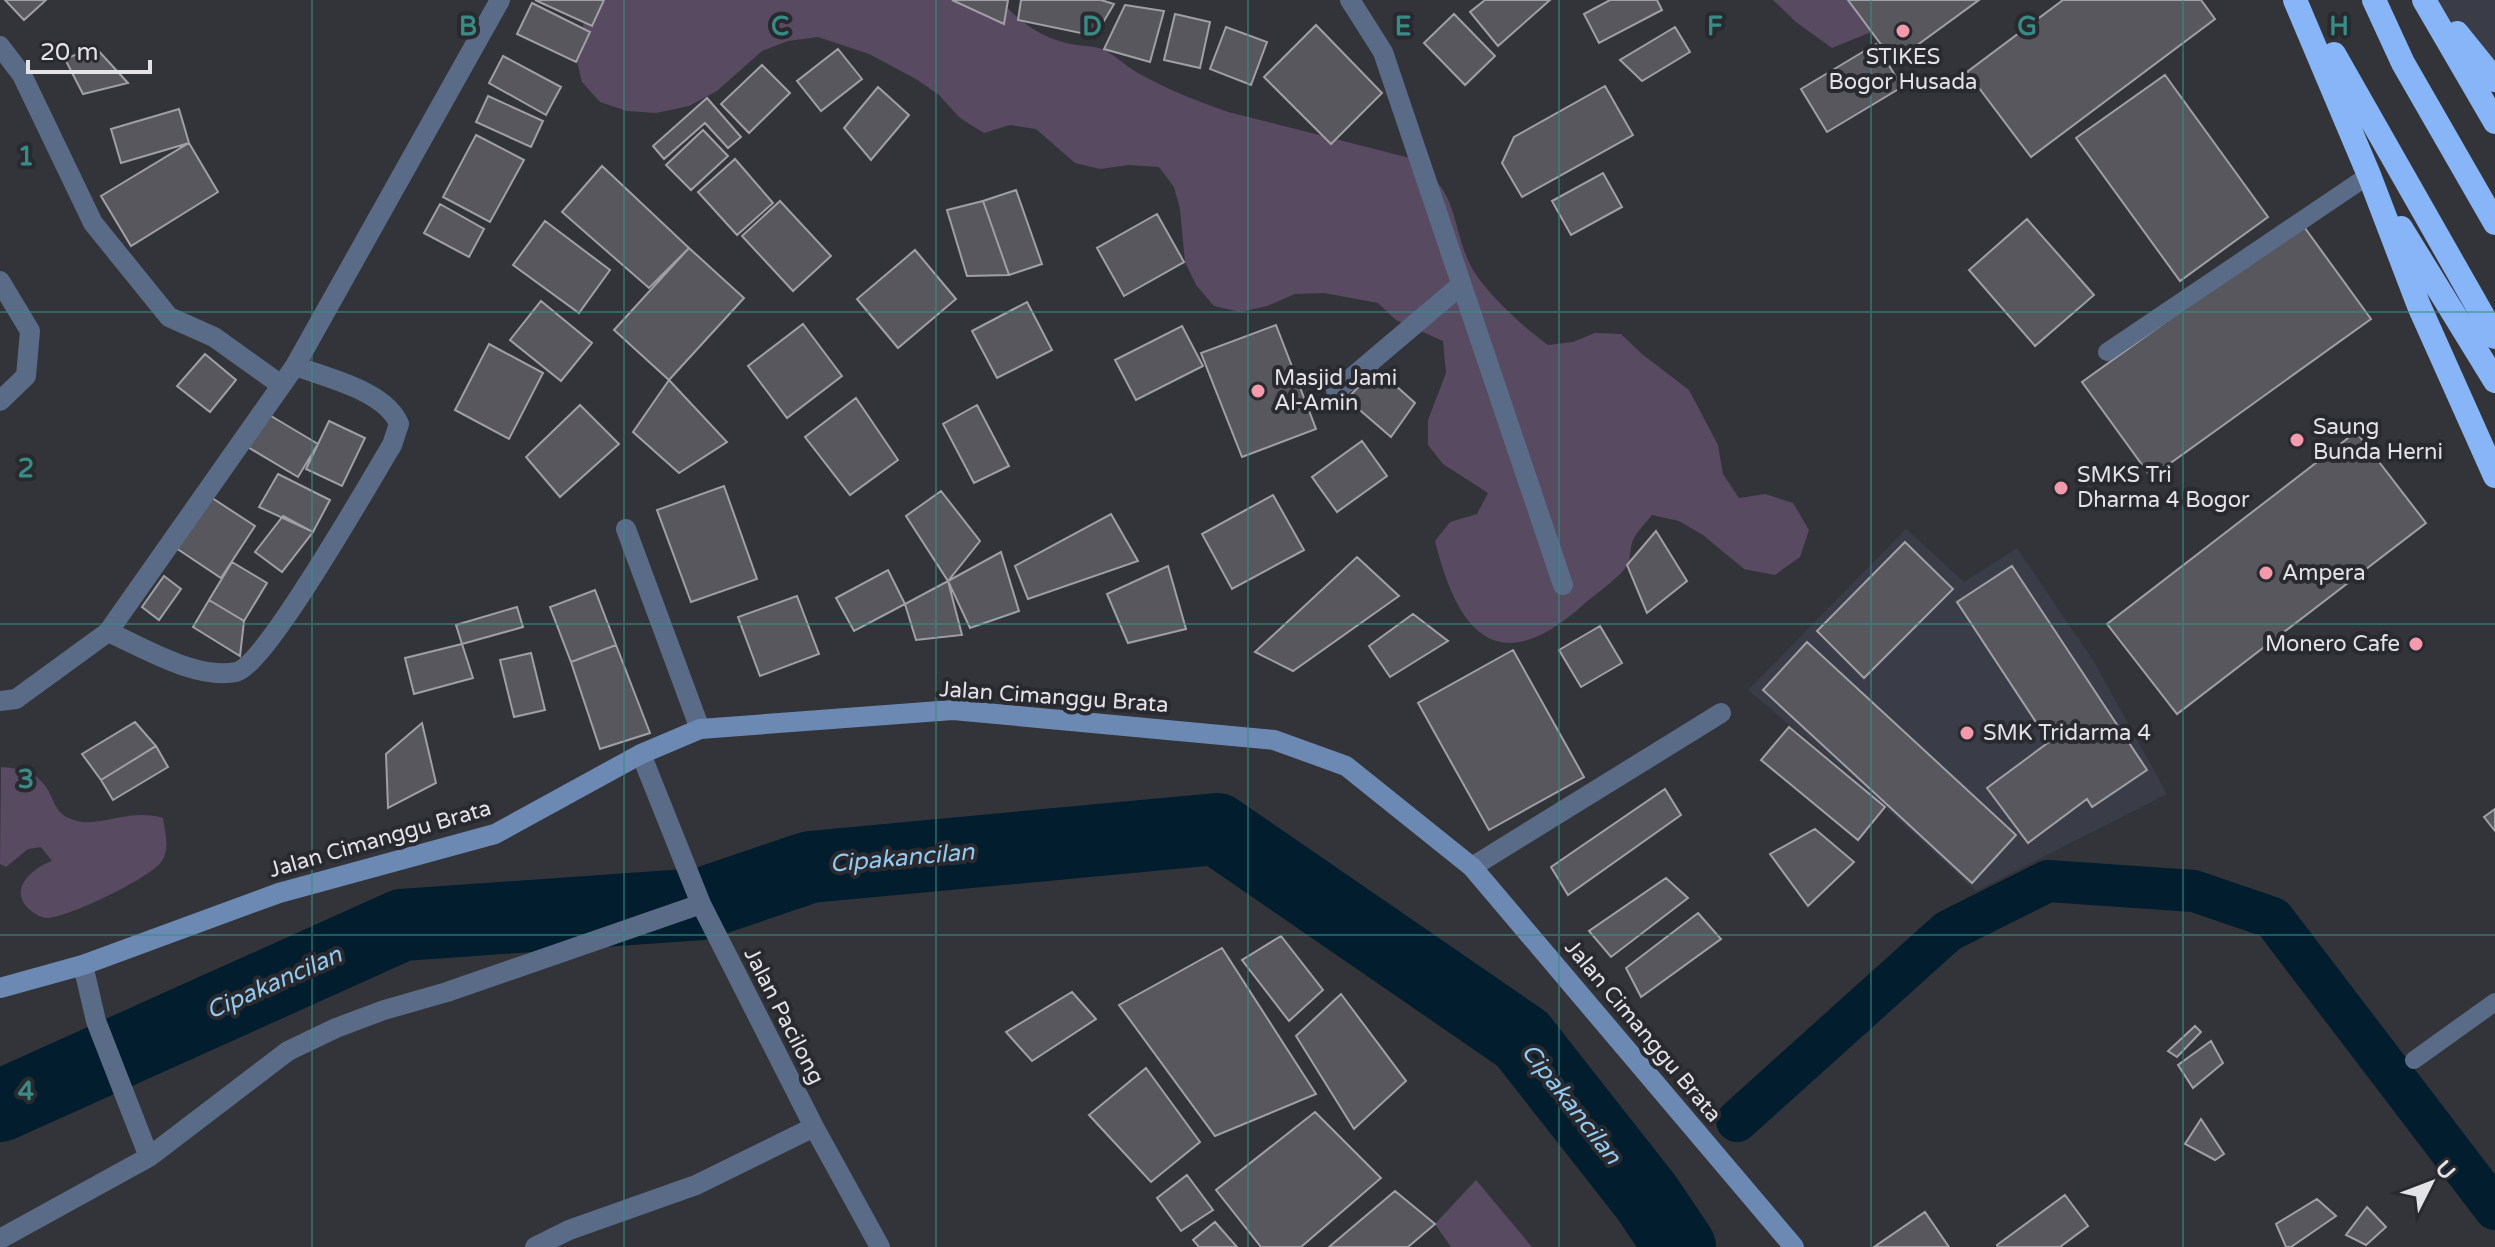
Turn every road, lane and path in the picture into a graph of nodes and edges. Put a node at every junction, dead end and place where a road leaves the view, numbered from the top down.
1 (500, 0) edge
2 (1350, 0) edge
3 (2295, 0) edge
4 (2308, 0) edge
5 (2374, 0) edge
6 (2424, 0) edge
7 (2430, 0) edge
8 (0, 46) edge
9 (2495, 80) edge
10 (2495, 122) edge
11 (2369, 175) junction
12 (2495, 223) edge
13 (0, 281) edge
14 (1460, 286) junction
15 (2453, 315) junction
16 (2495, 337) edge
17 (2107, 352) dead end
18 (295, 366) junction
19 (2495, 381) edge
20 (281, 385) junction
21 (1336, 391) dead end
22 (0, 401) edge
23 (2495, 405) edge
24 (2495, 476) edge
25 (626, 529) dead end
26 (1563, 585) dead end
27 (108, 632) junction
28 (0, 701) edge
29 (1721, 713) dead end
30 (700, 729) junction
31 (641, 754) junction
32 (1472, 867) junction
33 (699, 898) junction
34 (83, 965) junction
35 (0, 988) edge
36 (2495, 1002) edge
37 (2414, 1060) dead end
38 (814, 1127) junction
39 (149, 1157) junction
40 (0, 1239) edge
41 (535, 1247) edge
42 (880, 1247) edge
43 (1794, 1247) edge

1 - 18 street
2 - 14 street
3 - 11 highway
4 - 16 highway
5 - 12 highway
6 - 10 highway
7 - 9 highway
8 - 20 street
11 - 15 highway
11 - 17 lane
11 - 24 highway
13 - 22 street
14 - 21 street
14 - 26 street
15 - 19 highway
15 - 23 highway
18 - 20 street
18 - 27 street
20 - 27 street
25 - 30 street
27 - 28 street
29 - 32 street
30 - 31 street, Jalan Cimanggu Brata
30 - 32 street, Jalan Cimanggu Brata
31 - 33 street, Jalan Pacilong
31 - 34 street, Jalan Cimanggu Brata
32 - 43 street, Jalan Cimanggu Brata
33 - 38 street, Jalan Pacilong
33 - 39 street
34 - 35 street, Jalan Cimanggu Brata
34 - 39 street
36 - 37 lane
38 - 41 street
38 - 42 street, Jalan Pacilong
39 - 40 street

